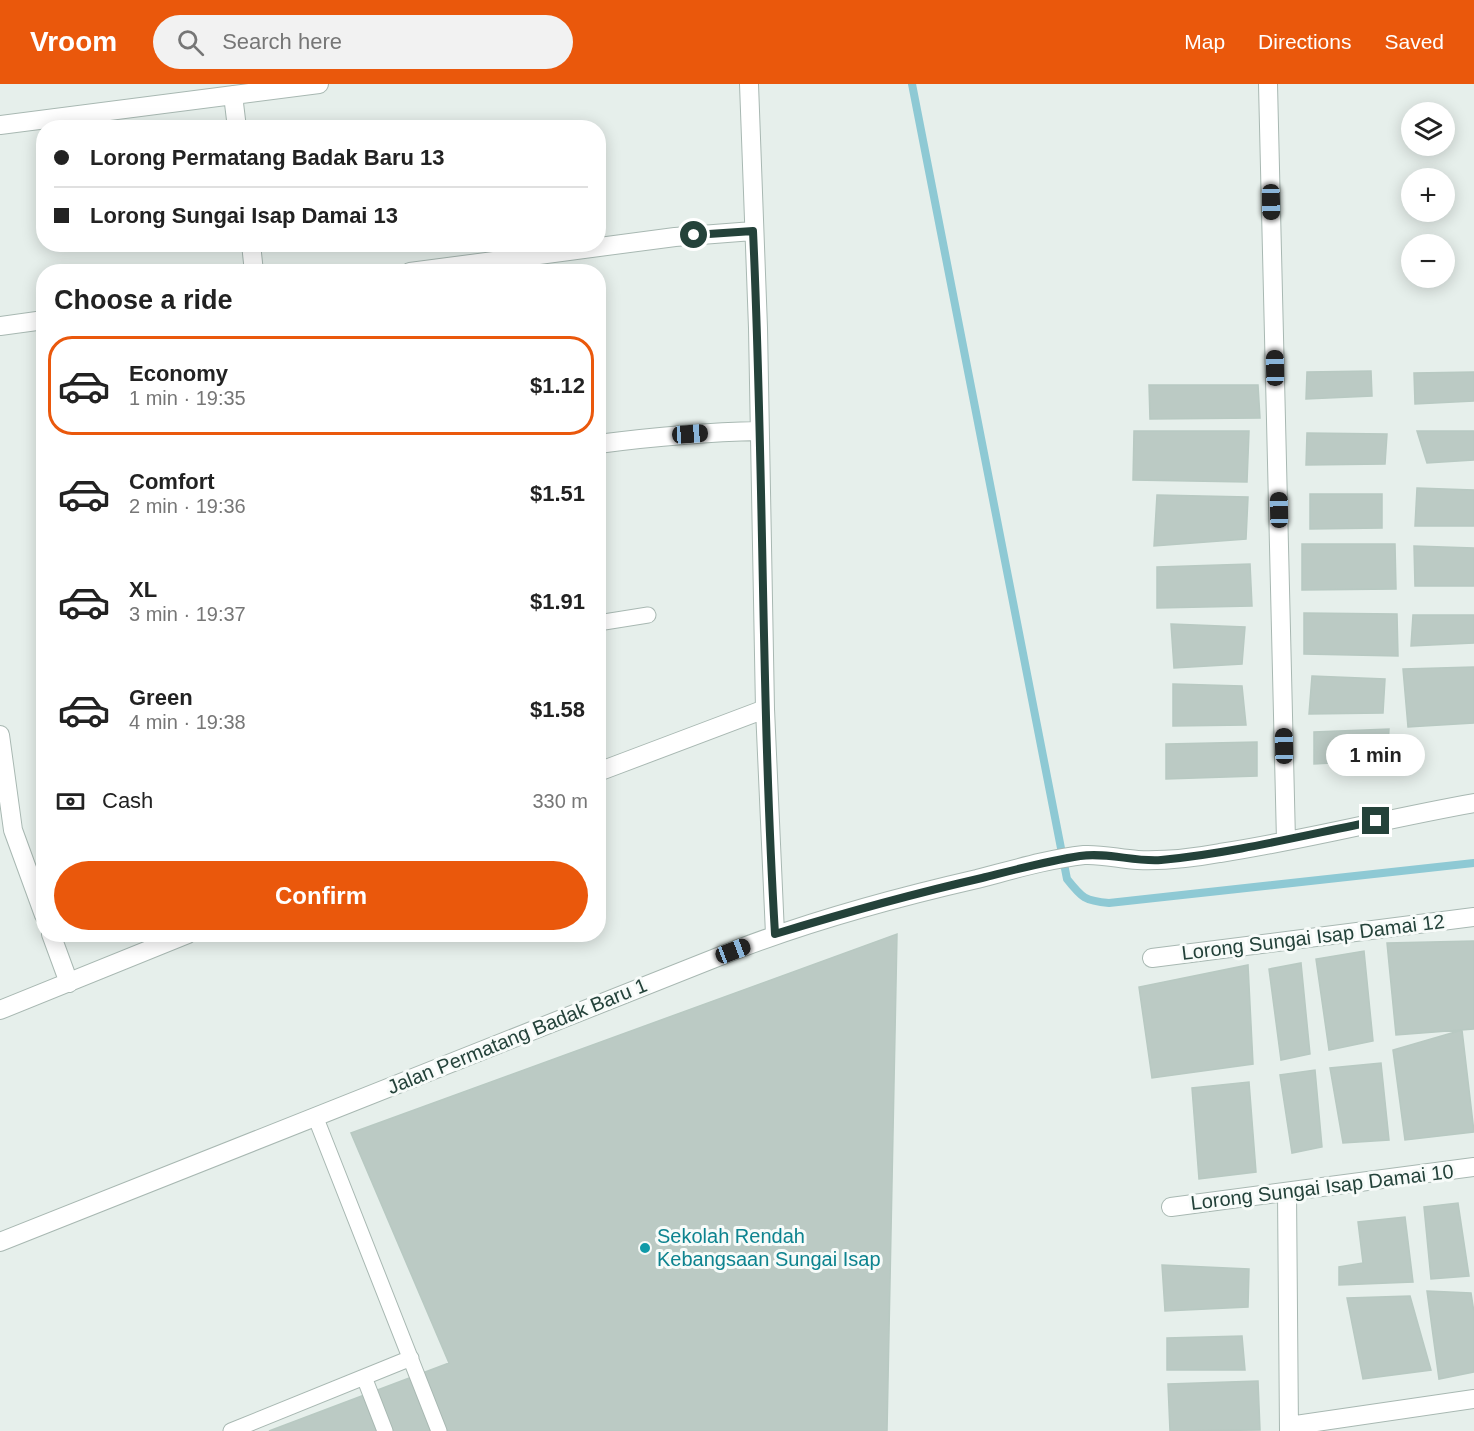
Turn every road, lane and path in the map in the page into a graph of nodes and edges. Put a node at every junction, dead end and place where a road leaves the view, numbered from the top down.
1 (319, 84) edge
2 (748, 84) edge
3 (1268, 84) edge
4 (233, 95) junction
5 (36, 120) edge
6 (39, 120) edge
7 (236, 120) edge
8 (0, 125) edge
9 (753, 231) junction
10 (606, 246) edge
11 (562, 252) edge
12 (471, 264) edge
13 (36, 321) edge
14 (0, 326) edge
15 (759, 432) junction
16 (606, 443) edge
17 (648, 615) dead end
18 (606, 622) edge
19 (765, 709) junction
20 (0, 735) edge
21 (606, 769) edge
22 (1474, 803) edge
23 (1286, 841) junction
24 (36, 893) edge
25 (1474, 917) edge
26 (775, 934) junction
27 (54, 942) edge
28 (169, 942) edge
29 (1152, 958) dead end
30 (69, 983) junction
31 (0, 1010) edge
32 (315, 1116) junction
33 (1474, 1167) edge
34 (1287, 1192) junction
35 (1171, 1207) dead end
36 (0, 1242) edge
37 (411, 1358) junction
38 (363, 1377) junction
39 (1474, 1399) edge
40 (1289, 1429) edge
41 (231, 1431) edge
42 (386, 1431) edge
43 (440, 1431) edge

1 - 4 street
2 - 9 street
3 - 23 street
4 - 6 street
4 - 7 street
5 - 8 street
9 - 10 street
9 - 15 street
11 - 12 street
13 - 14 street
15 - 16 street
15 - 19 street
17 - 18 lane
19 - 21 street
19 - 26 street
20 - 24 street
22 - 23 street, Jalan Permatang Badak Baru 1
23 - 26 street, Jalan Permatang Badak Baru 1
25 - 29 street, Lorong Sungai Isap Damai 12
26 - 32 street, Jalan Permatang Badak Baru 1
27 - 30 street
28 - 30 street
30 - 31 street
32 - 36 street, Jalan Permatang Badak Baru 1
32 - 37 lane
33 - 34 street, Lorong Sungai Isap Damai 10
34 - 35 street, Lorong Sungai Isap Damai 10
34 - 40 street
37 - 38 lane
37 - 43 lane
38 - 41 lane
38 - 42 lane
39 - 40 street

